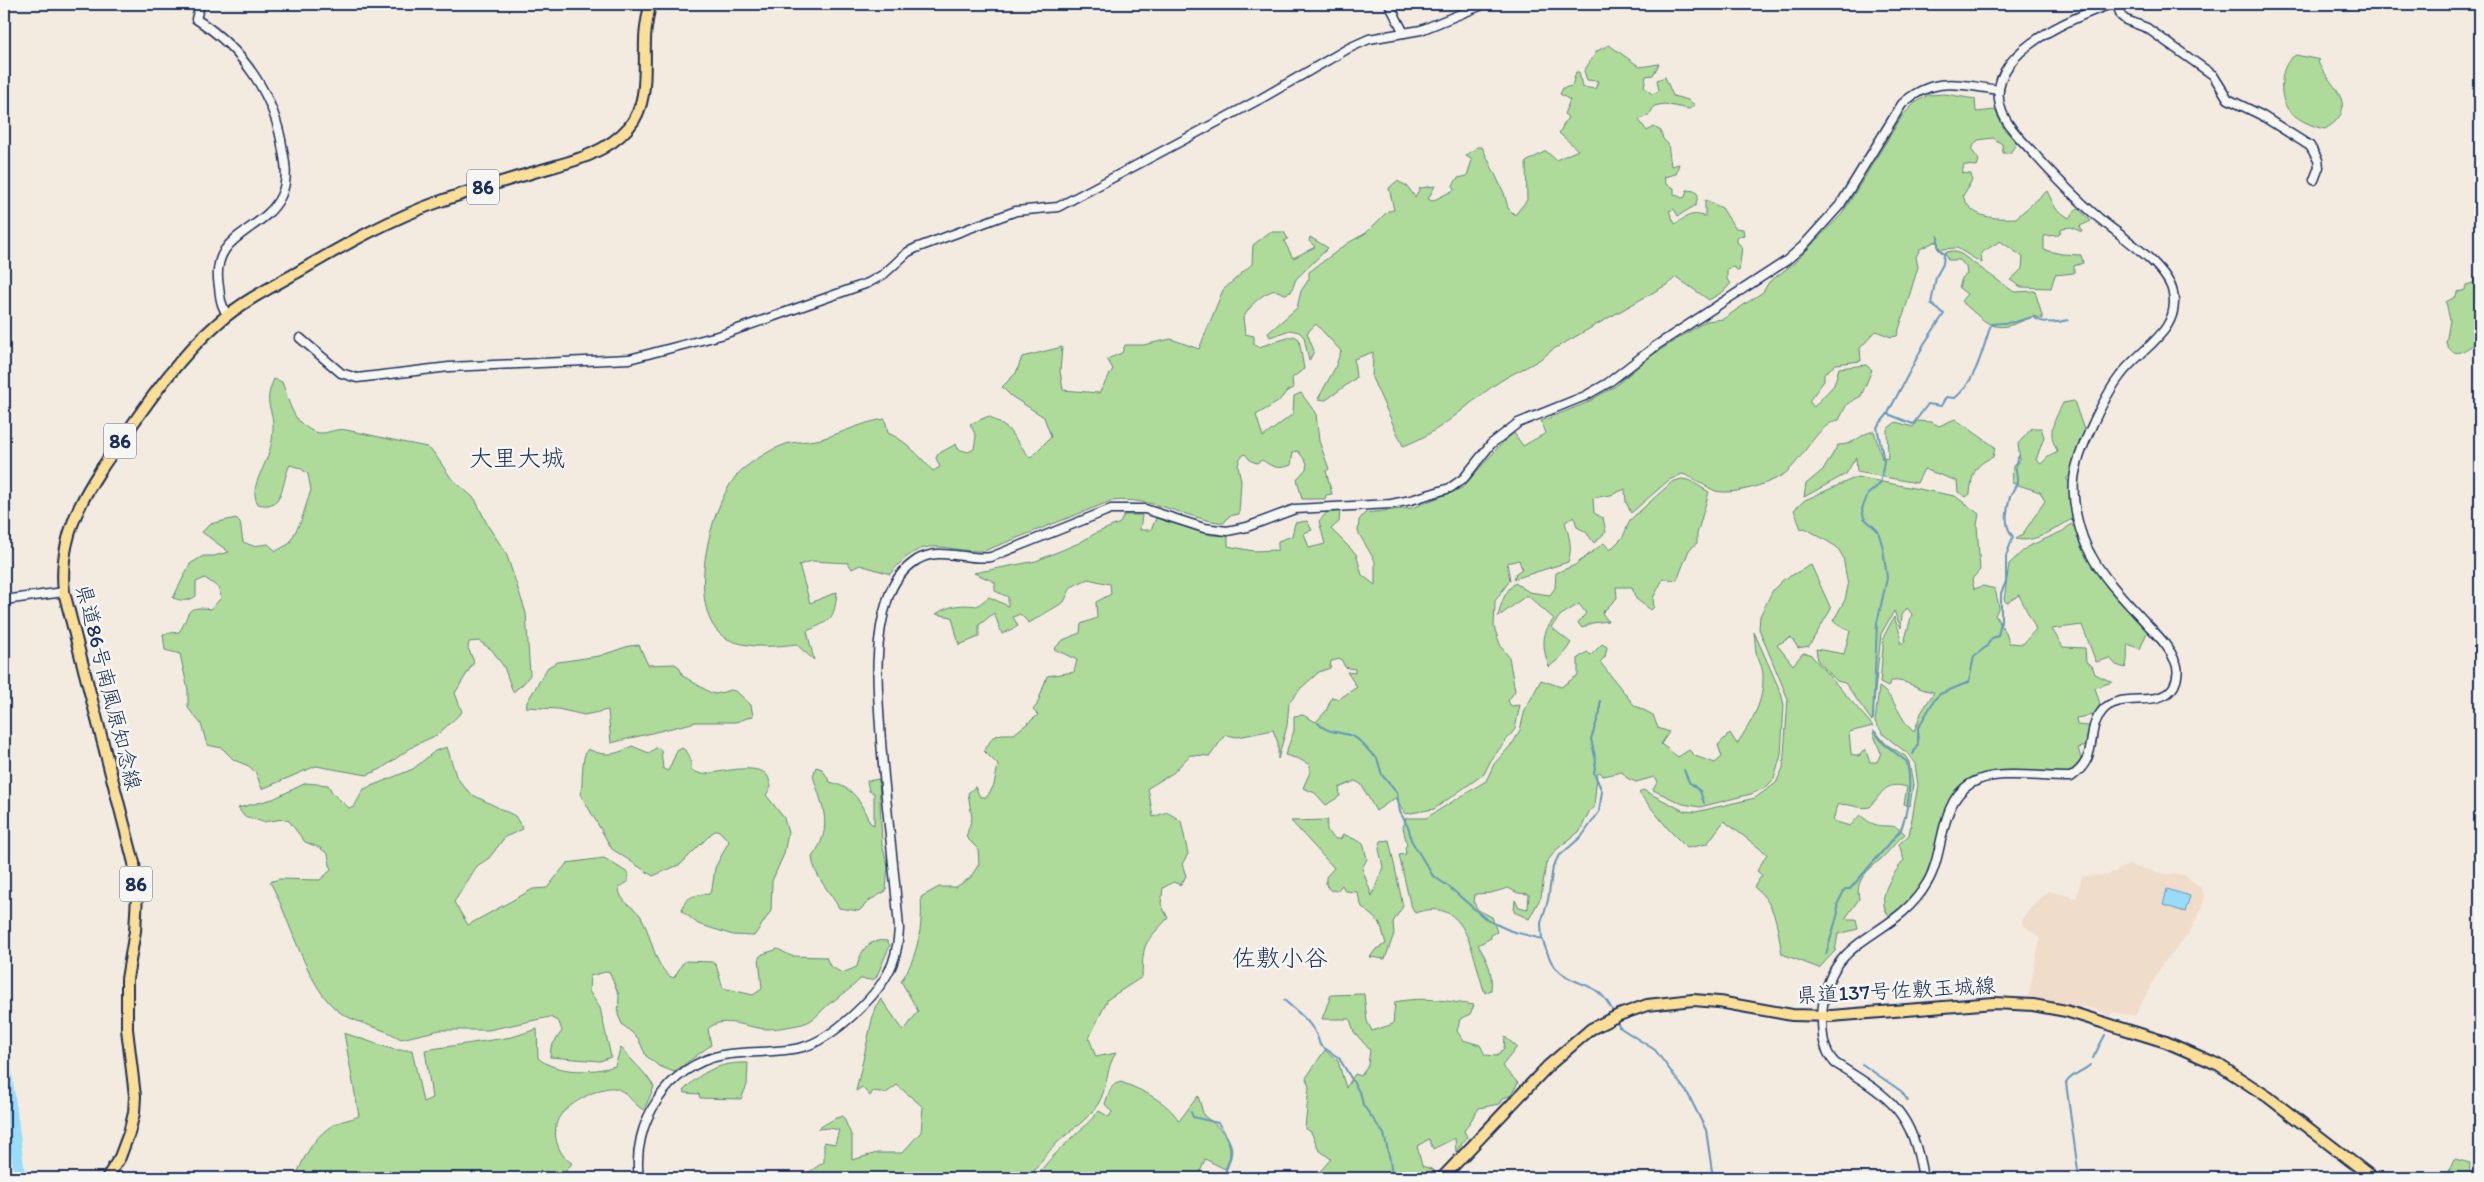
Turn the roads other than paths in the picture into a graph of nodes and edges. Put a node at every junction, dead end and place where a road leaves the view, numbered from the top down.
1 (200, 4) edge
2 (650, 4) edge
3 (1390, 4) edge
4 (1485, 4) edge
5 (2111, 4) edge
6 (2117, 4) edge
7 (1404, 33) junction
8 (1999, 90) junction
9 (2314, 180) dead end
10 (228, 316) junction
11 (300, 338) dead end
12 (64, 592) junction
13 (4, 600) edge
14 (1822, 1016) junction
15 (107, 1178) edge
16 (639, 1178) edge
17 (1442, 1178) edge
18 (1923, 1178) edge
19 (2374, 1178) edge

1 - 10 street
2 - 10 main road, 県道86号南風原知念線 / 86
3 - 7 street
4 - 7 street
5 - 8 street
6 - 9 street
7 - 11 street
8 - 14 street
8 - 16 street
10 - 12 main road, 県道86号南風原知念線 / 86
12 - 13 street
12 - 15 main road, 県道86号南風原知念線 / 86
14 - 17 main road, 県道137号佐敷玉城線
14 - 18 street
14 - 19 main road, 県道137号佐敷玉城線

